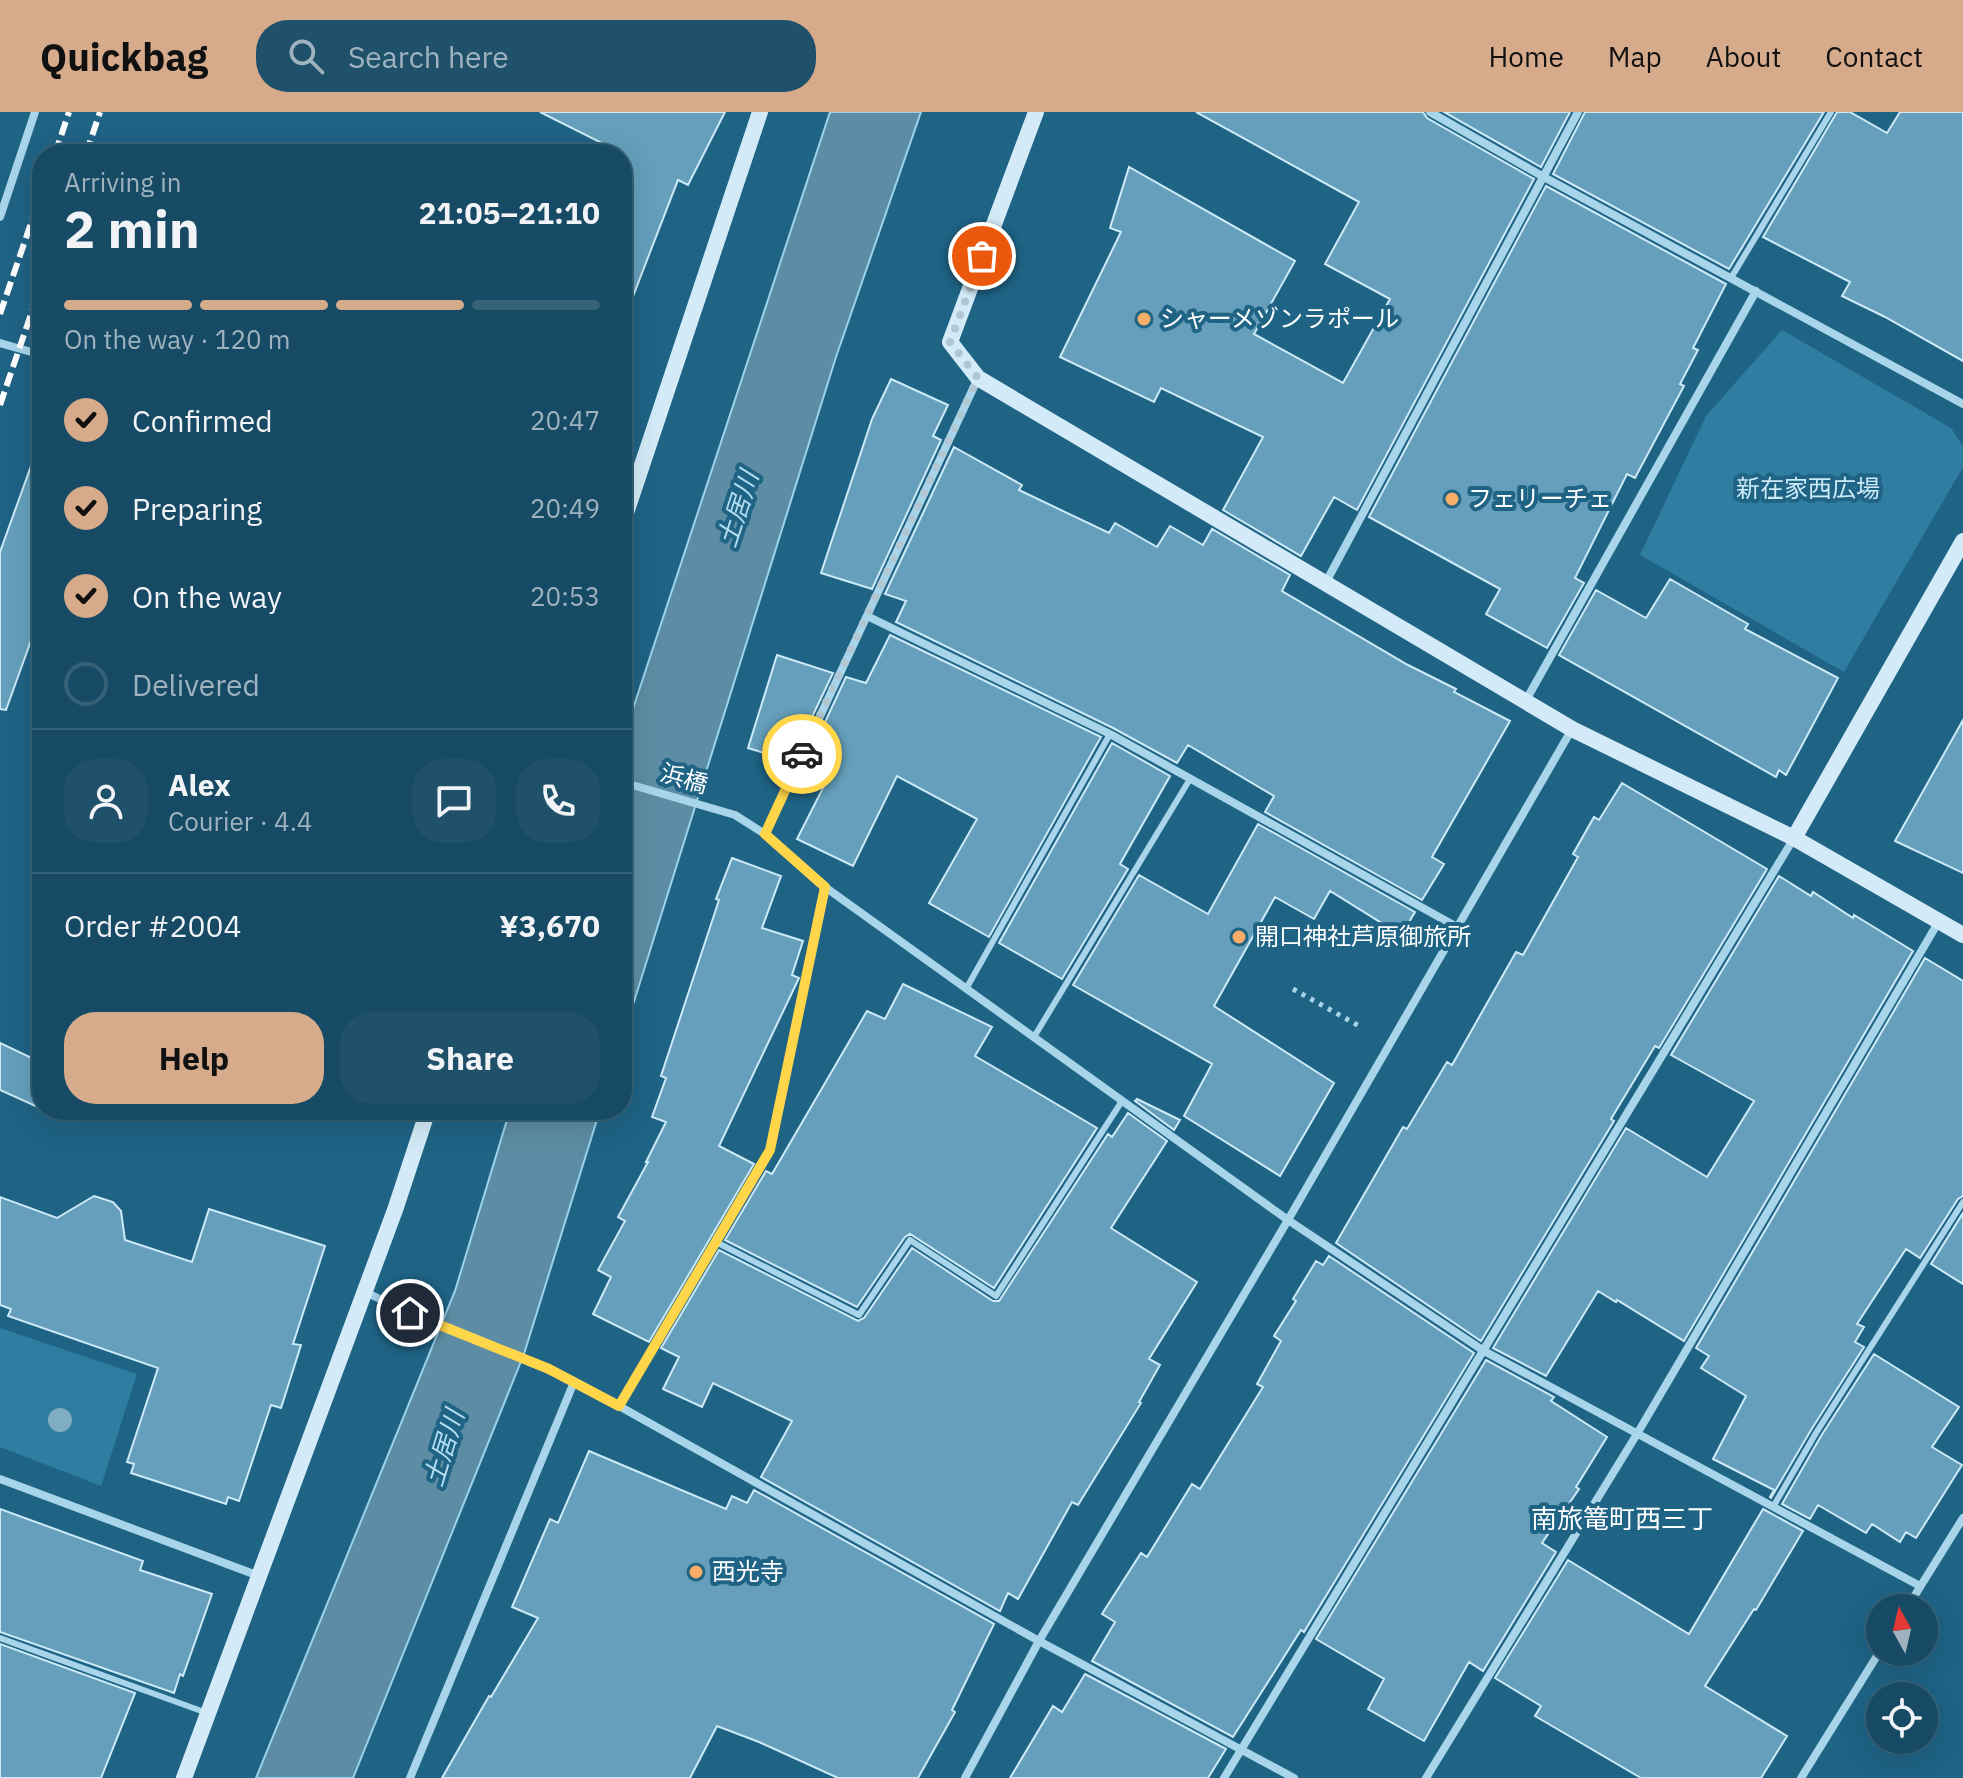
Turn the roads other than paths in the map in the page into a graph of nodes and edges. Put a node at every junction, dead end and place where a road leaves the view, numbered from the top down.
1 (35, 112) edge
2 (760, 112) edge
3 (1036, 112) edge
4 (1430, 112) edge
5 (1578, 112) edge
6 (1831, 112) edge
7 (1542, 176) junction
8 (0, 217) edge
9 (1731, 278) junction
10 (1756, 291) junction
11 (0, 343) edge
12 (32, 352) edge
13 (978, 378) junction
14 (1963, 404) edge
15 (632, 495) edge
16 (1963, 541) edge
17 (1325, 584) junction
18 (867, 616) junction
19 (1525, 702) junction
20 (1572, 729) junction
21 (1110, 734) junction
22 (1190, 779) junction
23 (632, 785) edge
24 (765, 834) junction
25 (1794, 838) junction
26 (825, 887) junction
27 (1939, 921) junction
28 (1457, 927) junction
29 (1963, 935) edge
30 (966, 989) junction
31 (1034, 1037) junction
32 (1122, 1101) junction
33 (425, 1120) edge
34 (1963, 1202) edge
35 (1288, 1220) junction
36 (716, 1242) junction
37 (365, 1292) junction
38 (1484, 1351) junction
39 (574, 1382) junction
40 (619, 1406) junction
41 (1637, 1434) junction
42 (0, 1479) edge
43 (1773, 1507) junction
44 (1963, 1518) edge
45 (259, 1576) junction
46 (1920, 1586) junction
47 (1915, 1594) edge
48 (0, 1638) edge
49 (1039, 1641) junction
50 (1871, 1666) edge
51 (208, 1713) junction
52 (1242, 1750) junction
53 (184, 1778) edge
54 (410, 1778) edge
55 (965, 1778) edge
56 (1224, 1778) edge
57 (1294, 1778) edge
58 (1426, 1778) edge
59 (1801, 1778) edge

1 - 8 street
2 - 15 street
3 - 13 street
4 - 7 street
5 - 7 street
6 - 9 lane
7 - 9 street
7 - 17 street
9 - 10 street
10 - 14 street
10 - 19 street
11 - 12 street
13 - 17 street
13 - 18 street
16 - 25 street
17 - 19 street
18 - 21 street
18 - 24 street
19 - 20 street
20 - 25 street
20 - 28 street
21 - 22 street
21 - 30 lane
22 - 28 street
22 - 31 lane
23 - 24 street, 浜橋
24 - 26 street, 浜橋
25 - 27 street
25 - 38 street
26 - 30 street, 浜橋
26 - 36 street
27 - 29 street
27 - 41 street
28 - 35 street
30 - 31 street, 浜橋
31 - 32 street, 浜橋
32 - 35 street, 浜橋
32 - 36 lane
33 - 37 street
34 - 43 lane
35 - 38 street, 浜橋
35 - 49 street
36 - 40 street
37 - 39 street
37 - 45 street
38 - 41 street, 浜橋
38 - 52 street
39 - 40 street
39 - 54 street
40 - 49 street
41 - 43 street, 浜橋
41 - 58 street
42 - 45 street
43 - 46 street, 浜橋
44 - 46 street
45 - 51 street
46 - 47 street
48 - 51 lane
49 - 52 street
49 - 55 street
50 - 59 street
51 - 53 street
52 - 56 street
52 - 57 street

